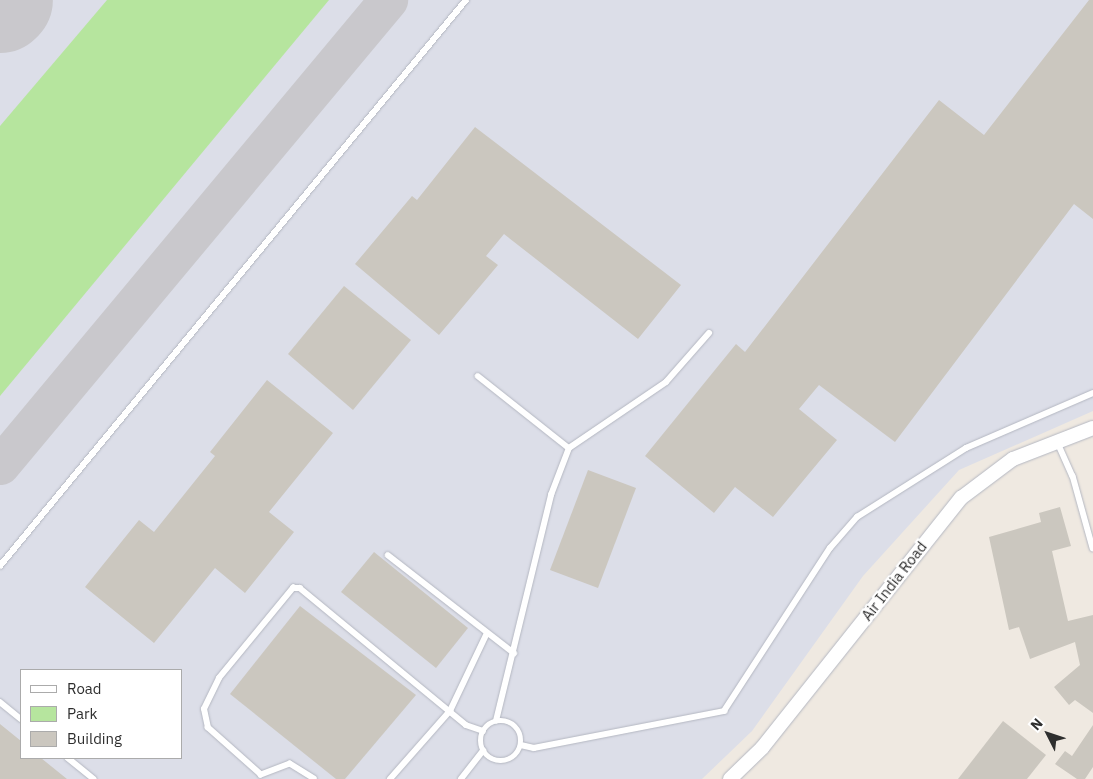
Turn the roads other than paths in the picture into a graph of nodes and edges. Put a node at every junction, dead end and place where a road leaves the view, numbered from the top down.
1 (466, 0) edge
2 (709, 333) dead end
3 (478, 376) dead end
4 (1093, 392) edge
5 (1093, 428) edge
6 (1058, 442) junction
7 (569, 448) junction
8 (1093, 548) edge
9 (388, 556) dead end
10 (0, 566) edge
11 (487, 633) junction
12 (514, 653) junction
13 (0, 702) edge
14 (450, 711) junction
15 (20, 718) edge
16 (496, 721) junction
17 (483, 731) junction
18 (521, 745) junction
19 (483, 751) junction
20 (69, 759) edge
21 (94, 779) edge
22 (314, 779) edge
23 (390, 779) edge
24 (461, 779) edge
25 (730, 779) edge

1 - 10 lane
2 - 7 lane
3 - 7 lane
4 - 18 lane
5 - 6 street, Air India Road
6 - 8 lane
6 - 25 street, Air India Road
7 - 12 lane
9 - 11 lane
11 - 12 lane
11 - 14 lane
12 - 16 lane
13 - 15 lane
14 - 17 lane
14 - 22 lane
14 - 23 lane
16 - 17 lane
16 - 18 lane
17 - 19 lane
18 - 19 lane
19 - 24 lane
20 - 21 lane

